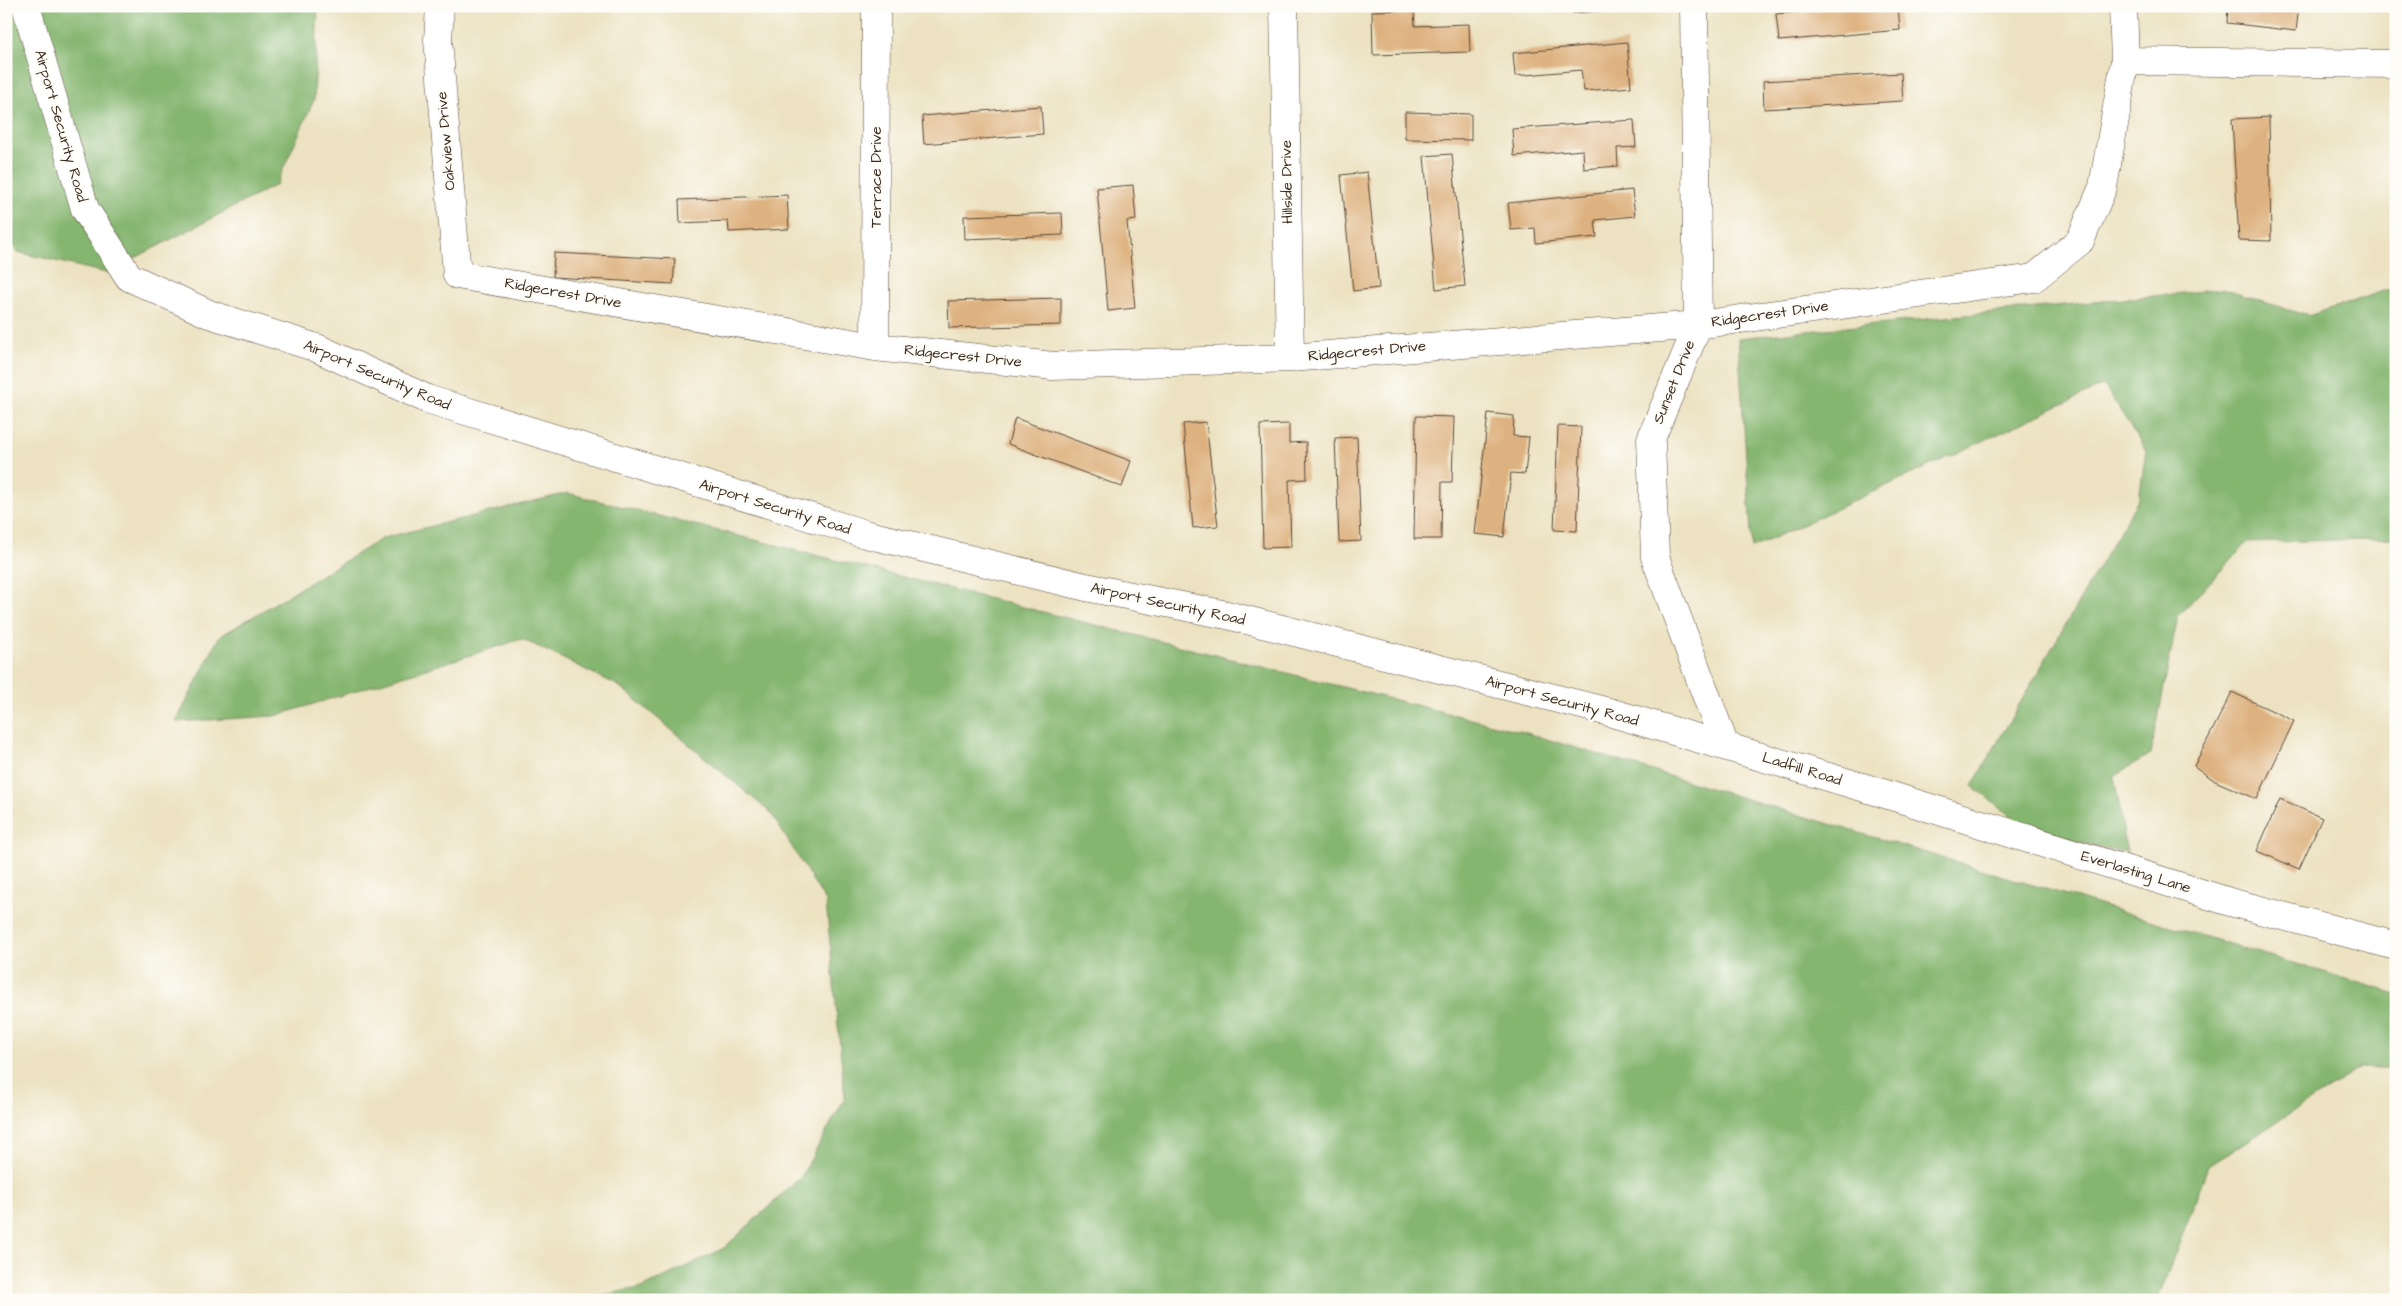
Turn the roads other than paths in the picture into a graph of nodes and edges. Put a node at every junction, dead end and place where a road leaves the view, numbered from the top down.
1 (26, 6) edge
2 (440, 6) edge
3 (876, 6) edge
4 (1284, 6) edge
5 (1694, 6) edge
6 (2123, 6) edge
7 (2125, 61) junction
8 (2396, 64) edge
9 (457, 275) joint
10 (1698, 324) junction
11 (875, 347) junction
12 (1290, 358) junction
13 (1724, 746) junction
14 (1879, 792) joint
15 (2396, 946) edge

1 - 13 street, Airport Security Road
2 - 9 street, Oakview Drive
3 - 11 street, Terrace Drive
4 - 12 street, Hillside Drive
5 - 10 street, Sunset Drive
6 - 7 street, Ridgecrest Drive
7 - 8 street
7 - 10 street, Ridgecrest Drive
9 - 11 street, Ridgecrest Drive
10 - 12 street, Ridgecrest Drive
10 - 13 street, Sunset Drive
11 - 12 street, Ridgecrest Drive
13 - 14 street, Ladfill Road
14 - 15 street, Everlasting Lane

